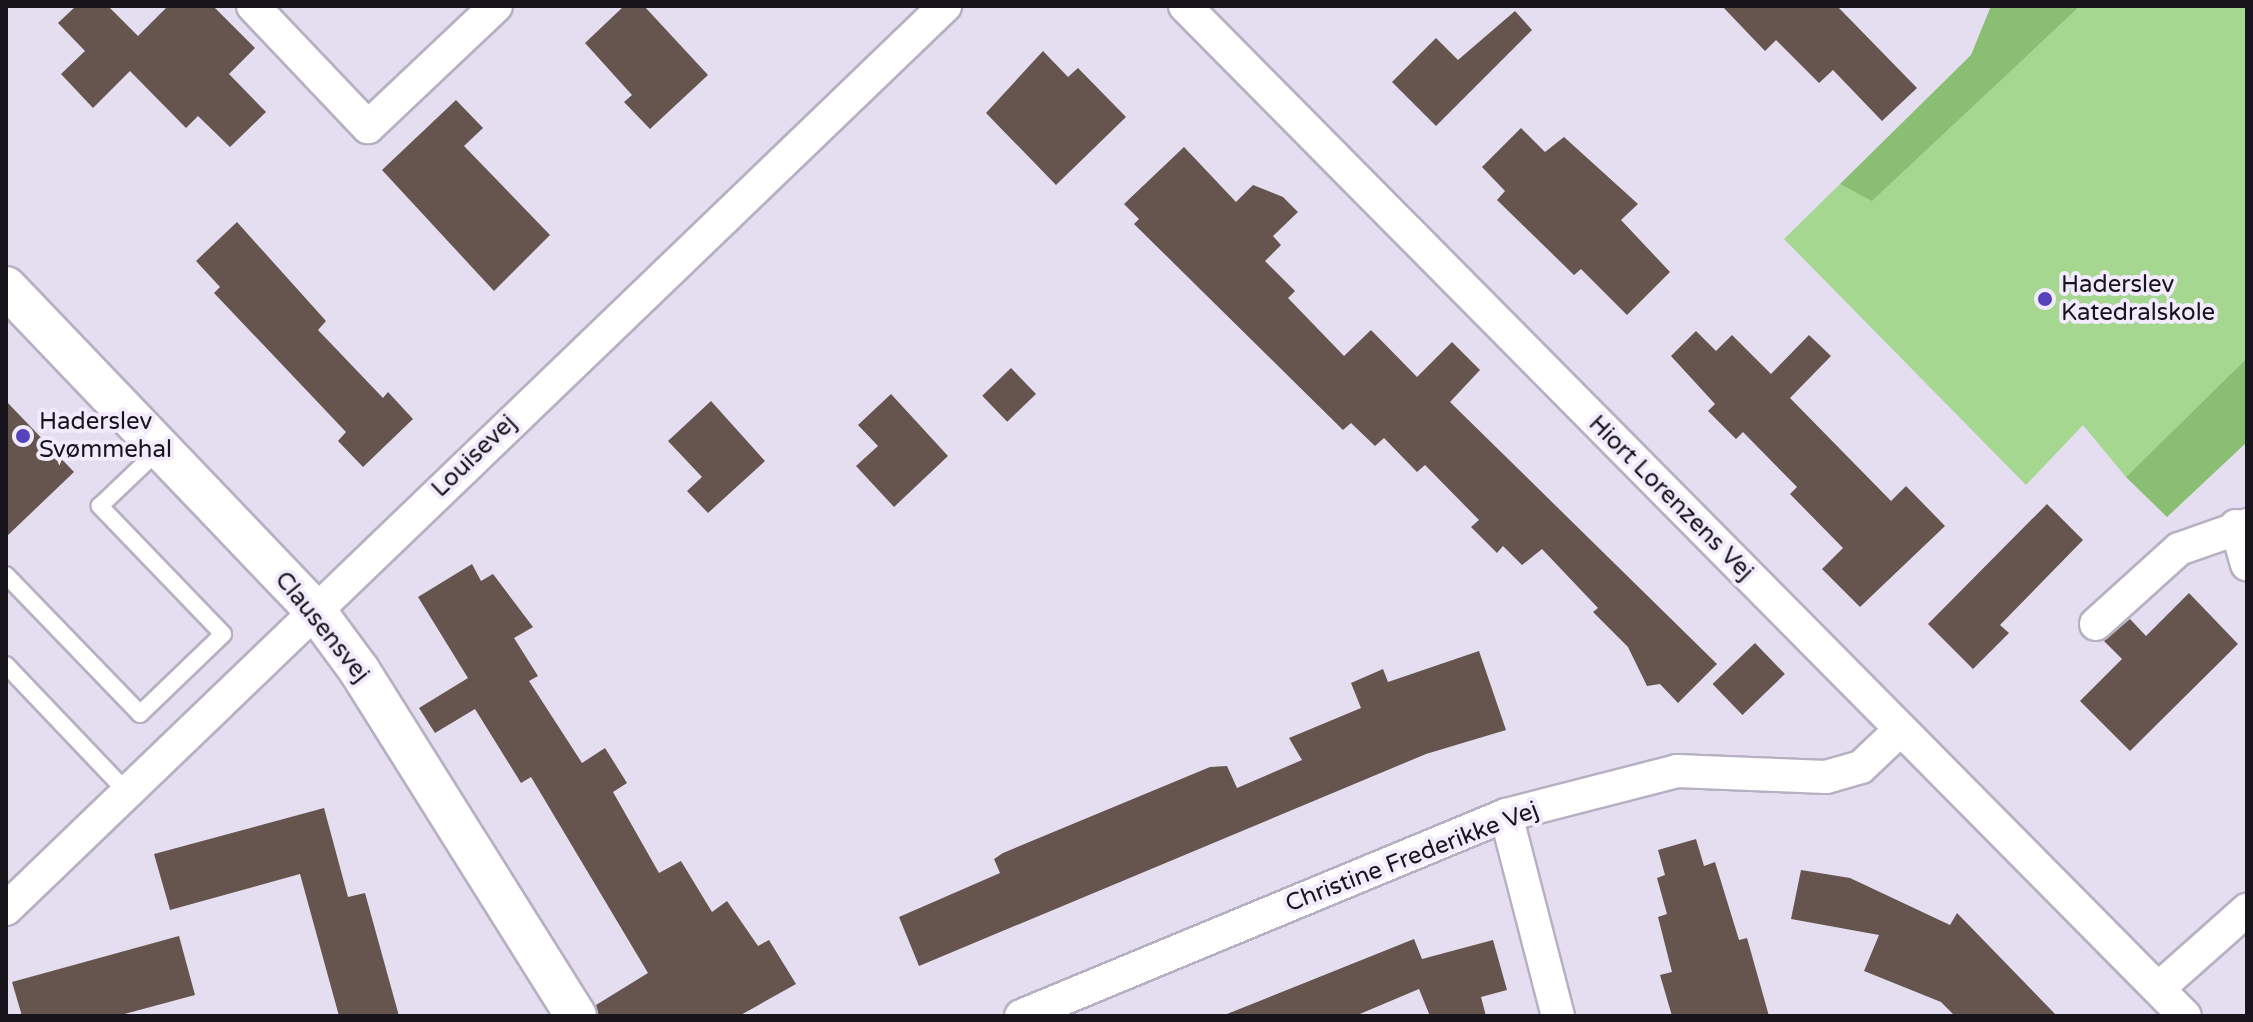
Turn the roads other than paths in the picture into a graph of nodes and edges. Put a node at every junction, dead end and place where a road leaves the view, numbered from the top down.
1 (253, 6) edge
2 (496, 6) edge
3 (945, 6) edge
4 (1185, 6) edge
5 (6, 287) edge
6 (161, 448) junction
7 (2242, 526) edge
8 (2247, 564) edge
9 (6, 575) edge
10 (314, 609) junction
11 (2096, 624) dead end
12 (6, 665) edge
13 (1900, 730) junction
14 (127, 792) junction
15 (1506, 815) junction
16 (6, 909) edge
17 (2247, 910) edge
18 (2173, 1007) edge
19 (576, 1016) edge
20 (1021, 1016) edge
21 (1558, 1016) edge

1 - 2 street
3 - 10 street, Louisevej
4 - 13 street, Hiort Lorenzens Vej
5 - 6 street, Clausensvej
6 - 9 lane
6 - 10 street, Clausensvej
7 - 8 street
7 - 11 street
10 - 14 street, Louisevej
10 - 19 street, Clausensvej
12 - 14 lane
13 - 15 street, Christine Frederikke Vej
13 - 18 street, Hiort Lorenzens Vej
14 - 16 street, Louisevej
15 - 20 street, Christine Frederikke Vej
15 - 21 street
17 - 18 street, Hiort Lorenzens Vej

